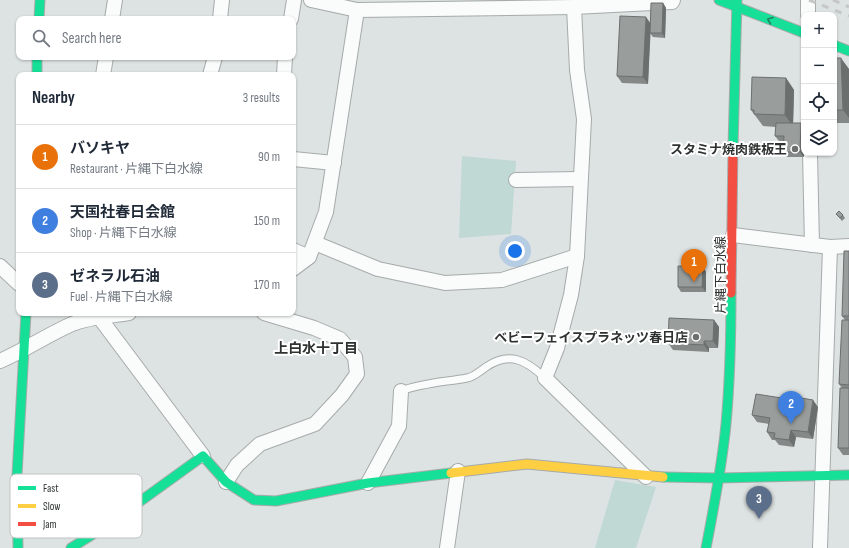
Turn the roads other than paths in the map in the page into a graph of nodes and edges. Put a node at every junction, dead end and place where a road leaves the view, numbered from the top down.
1 (40, 0) edge
2 (115, 0) edge
3 (222, 0) edge
4 (294, 0) edge
5 (310, 0) edge
6 (673, 0) edge
7 (719, 0) edge
8 (808, 0) edge
9 (737, 3) edge
10 (574, 7) junction
11 (357, 10) junction
12 (808, 12) edge
13 (39, 16) edge
14 (112, 16) edge
15 (220, 16) edge
16 (291, 16) edge
17 (801, 32) edge
18 (837, 46) edge
19 (849, 50) edge
20 (38, 60) edge
21 (106, 60) edge
22 (214, 60) edge
23 (285, 60) edge
24 (37, 72) edge
25 (104, 72) edge
26 (211, 72) edge
27 (284, 72) edge
28 (810, 156) edge
29 (296, 159) edge
30 (334, 163) junction
31 (580, 179) junction
32 (516, 180) dead end
33 (733, 235) junction
34 (315, 243) junction
35 (812, 245) junction
36 (849, 246) edge
37 (830, 247) junction
38 (296, 251) edge
39 (577, 256) junction
40 (309, 257) junction
41 (0, 266) edge
42 (296, 267) edge
43 (16, 281) edge
44 (26, 316) edge
45 (106, 316) edge
46 (274, 316) edge
47 (99, 317) junction
48 (24, 350) junction
49 (0, 361) edge
50 (545, 378) junction
51 (401, 391) joint
52 (203, 456) junction
53 (458, 471) junction
54 (17, 474) edge
55 (849, 475) edge
56 (823, 476) junction
57 (646, 477) junction
58 (719, 478) junction
59 (226, 482) junction
60 (368, 483) junction
61 (142, 500) edge
62 (18, 538) edge
63 (87, 538) edge
64 (18, 548) edge
65 (71, 548) edge
66 (447, 548) edge
67 (706, 548) edge
68 (820, 548) edge

1 - 13 street
2 - 14 street
3 - 15 street
4 - 16 street
5 - 11 street
6 - 10 street
7 - 9 street
8 - 12 street
17 -> 9 street
9 - 33 street, 片縄下白水線
10 - 11 street
10 - 31 street
11 - 30 street
18 - 19 street
20 - 24 street
21 - 25 street
22 - 26 street
23 - 27 street
28 - 35 street
29 - 30 street
30 - 34 street
31 - 32 street
31 - 39 street
33 - 35 street
33 - 58 street, 片縄下白水線
34 - 39 street
34 - 40 street
35 - 37 street
36 - 37 street
37 - 56 street
38 - 40 street
39 - 50 street
40 - 42 street
41 - 43 street
44 - 48 street
45 - 47 street
46 - 59 street
47 - 48 street
47 - 52 street
48 - 49 street
48 - 54 street
50 - 51 lane
50 - 57 street
51 - 60 street
52 - 59 street
52 - 61 street
53 - 57 street
53 - 60 street
53 - 66 street
55 - 56 street
56 - 58 street
56 - 68 street
57 - 58 street
58 - 67 street, 片縄下白水線
59 - 60 street
62 - 64 street
63 - 65 street

